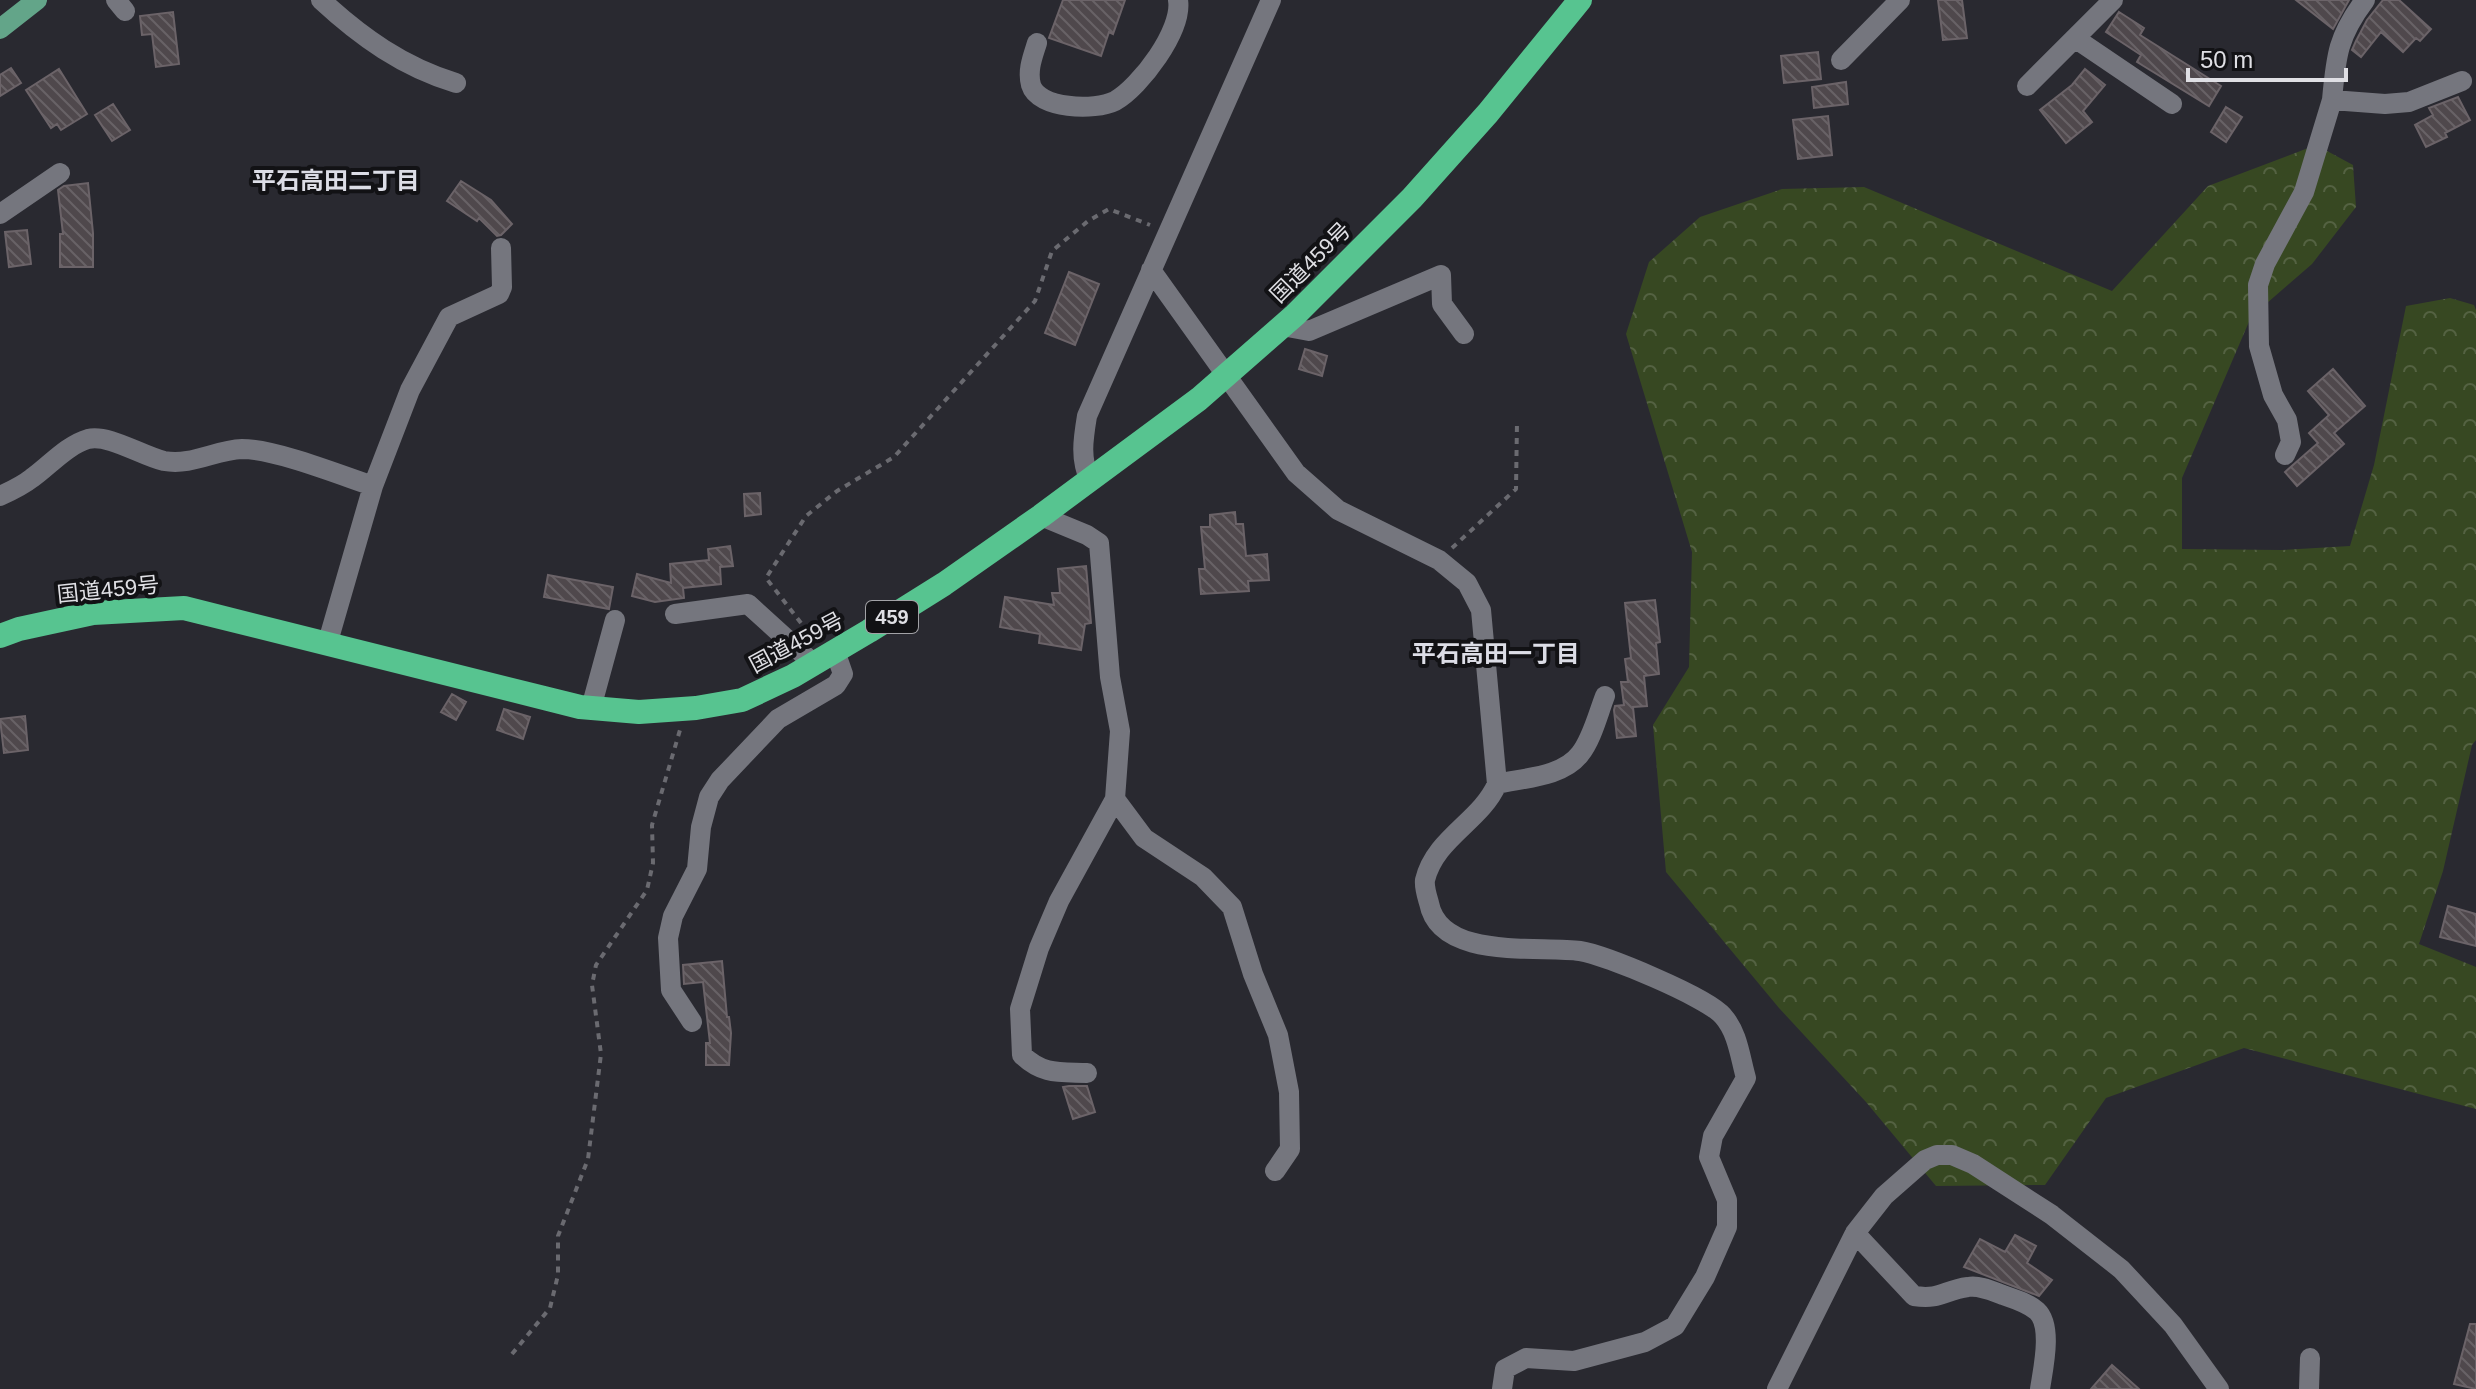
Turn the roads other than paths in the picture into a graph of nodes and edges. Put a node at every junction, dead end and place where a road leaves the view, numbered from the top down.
1 (37, 0) edge
2 (321, 0) edge
3 (1178, 0) edge
4 (1580, 0) edge
5 (1900, 0) edge
6 (2113, 0) edge
7 (2365, 0) edge
8 (1266, 4) edge
9 (0, 29) edge
10 (2076, 39) junction
11 (1037, 43) dead end
12 (1841, 60) dead end
13 (2462, 81) dead end
14 (456, 83) dead end
15 (2027, 86) dead end
16 (2332, 100) junction
17 (2172, 104) dead end
18 (60, 173) dead end
19 (0, 214) edge
20 (501, 248) dead end
21 (1151, 270) junction
22 (1282, 326) junction
23 (1464, 334) dead end
24 (1227, 374) junction
25 (2285, 455) dead end
26 (1090, 481) junction
27 (373, 486) junction
28 (0, 496) edge
29 (1041, 516) junction
30 (675, 614) dead end
31 (615, 620) dead end
32 (0, 636) edge
33 (327, 645) junction
34 (825, 657) junction
35 (1605, 696) dead end
36 (591, 708) junction
37 (1497, 784) junction
38 (1115, 799) junction
39 (692, 1022) dead end
40 (1087, 1073) dead end
41 (1275, 1171) dead end
42 (1855, 1233) junction
43 (2310, 1358) dead end
44 (1502, 1389) edge
45 (1777, 1389) edge
46 (2040, 1389) edge
47 (2219, 1389) edge
48 (2309, 1389) edge

1 - 9 main road
2 - 14 street
3 - 11 street
4 - 22 highway, 国道459号 / 459
5 - 12 street
6 - 10 street
7 - 16 street
8 - 21 street
10 - 15 street
10 - 17 street
13 - 16 street
16 - 25 street
18 - 19 street
20 - 27 street
21 - 24 street
21 - 26 street
22 - 23 street
22 - 24 highway, 国道459号 / 459
24 - 26 highway, 国道459号 / 459
24 - 37 street
26 - 29 highway, 国道459号 / 459
27 - 28 street
27 - 33 street
29 - 34 highway, 国道459号 / 459
29 - 38 street
30 - 34 street
31 - 36 street
32 - 33 highway, 国道459号 / 459
33 - 36 highway, 国道459号 / 459
34 - 36 highway, 国道459号 / 459
34 - 39 street
35 - 37 street
37 - 44 street
38 - 40 street
38 - 41 street
42 - 45 street
42 - 46 street
42 - 47 street
43 - 48 street

